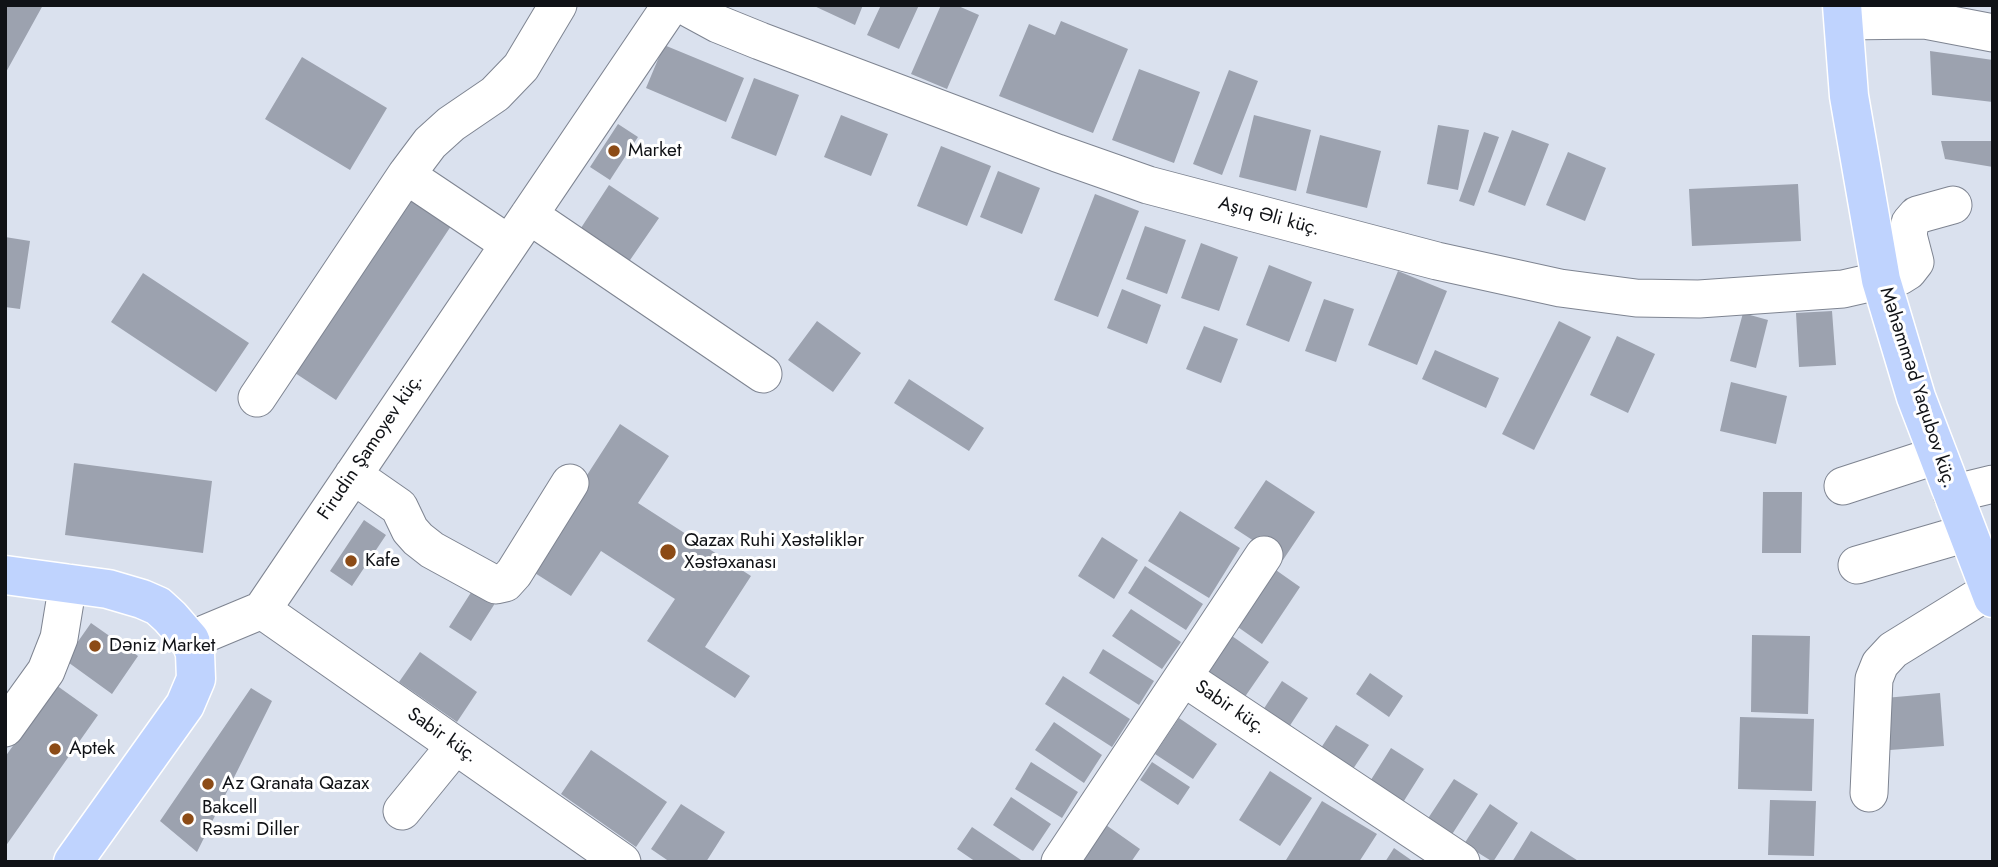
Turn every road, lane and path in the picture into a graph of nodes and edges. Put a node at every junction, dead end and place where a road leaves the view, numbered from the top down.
1 (558, 5) edge
2 (671, 5) edge
3 (683, 5) edge
4 (1843, 13) edge
5 (1993, 33) edge
6 (406, 175) junction
7 (1952, 205) dead end
8 (519, 229) junction
9 (1881, 280) junction
10 (763, 374) dead end
11 (257, 398) dead end
12 (1938, 456) junction
13 (353, 475) junction
14 (570, 484) dead end
15 (1993, 484) edge
16 (1843, 486) dead end
17 (1952, 494) junction
18 (1967, 533) junction
19 (1264, 555) dead end
20 (1857, 565) dead end
21 (5, 575) edge
22 (68, 583) junction
23 (1991, 594) edge
24 (261, 610) junction
25 (190, 640) junction
26 (1184, 677) junction
27 (5, 728) edge
28 (455, 746) junction
29 (1869, 793) dead end
30 (402, 811) dead end
31 (74, 862) edge
32 (622, 862) edge
33 (1060, 862) edge
34 (1461, 862) edge

1 - 6 street
2 - 8 street, Firudin Şamoyev küç.
3 - 9 street, Aşıq Əli küç.
4 - 5 street
4 - 9 main road, Məhəmməd Yaqubov küç.
6 - 8 street
6 - 11 street
7 - 9 street, Aşıq Əli küç.
8 - 10 street
8 - 13 street, Firudin Şamoyev küç.
9 - 12 main road, Məhəmməd Yaqubov küç.
12 - 16 street
12 - 17 main road, Məhəmməd Yaqubov küç.
13 - 14 street
13 - 24 street, Firudin Şamoyev küç.
15 - 17 street
17 - 18 main road, Məhəmməd Yaqubov küç.
18 - 20 street
18 - 23 main road, Məhəmməd Yaqubov küç.
19 - 26 street
21 - 22 main road
22 - 25 main road
22 - 27 street
23 - 29 street
24 - 25 street
24 - 28 street, Sabir küç.
25 - 31 main road
26 - 33 street, Sabir küç.
26 - 34 street, Sabir küç.
28 - 30 street
28 - 32 street, Sabir küç.

